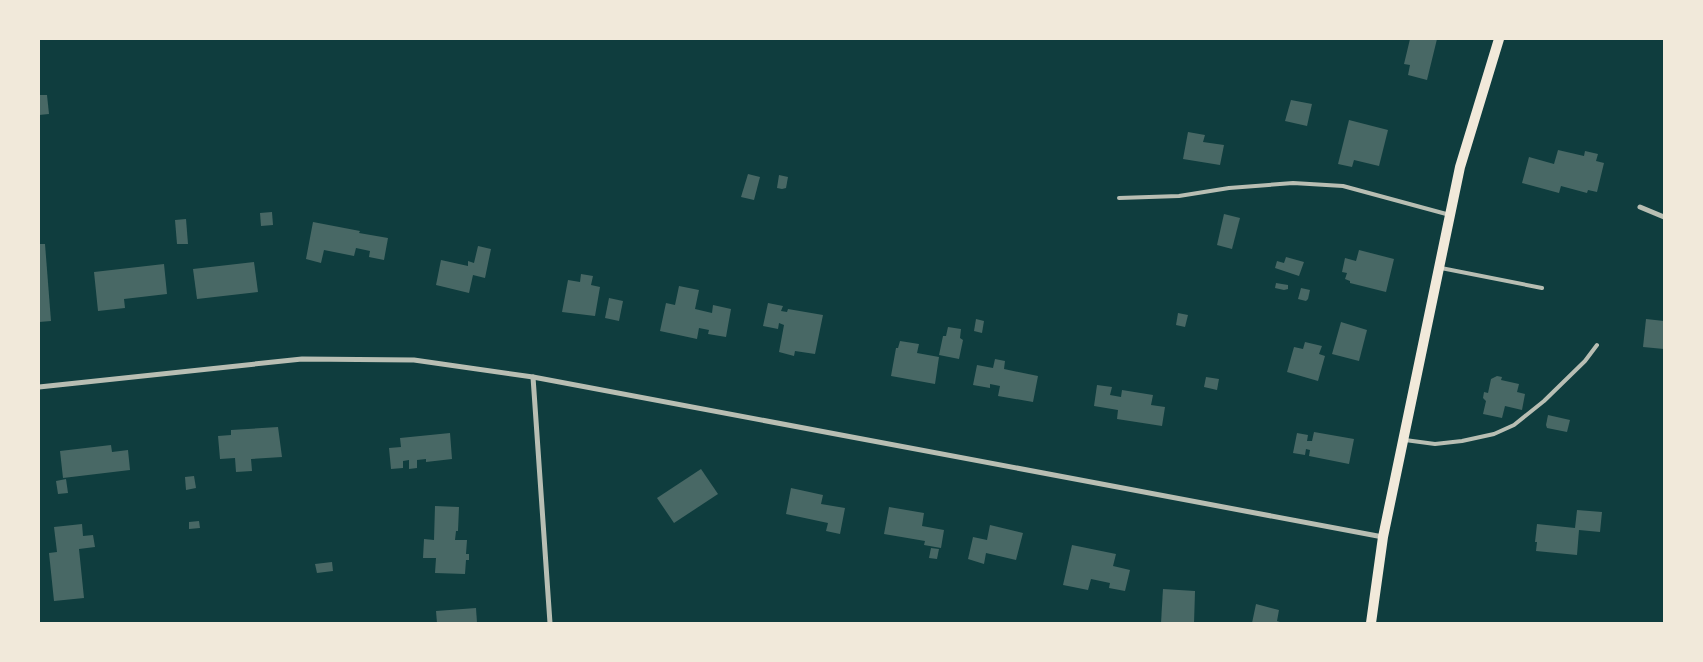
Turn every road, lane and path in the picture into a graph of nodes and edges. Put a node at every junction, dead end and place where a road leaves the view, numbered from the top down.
1 (1499, 39) edge
2 (1119, 198) dead end
3 (1640, 207) dead end
4 (1450, 216) junction
5 (1664, 217) edge
6 (1439, 268) junction
7 (1542, 288) dead end
8 (1597, 345) dead end
9 (533, 377) junction
10 (39, 387) edge
11 (1403, 440) junction
12 (1383, 537) junction
13 (550, 623) edge
14 (1371, 623) edge

1 - 4 main road
2 - 4 lane
3 - 5 street
4 - 6 main road
6 - 7 lane
6 - 11 main road
8 - 11 lane
9 - 10 street
9 - 12 street
9 - 13 street
11 - 12 main road
12 - 14 main road

